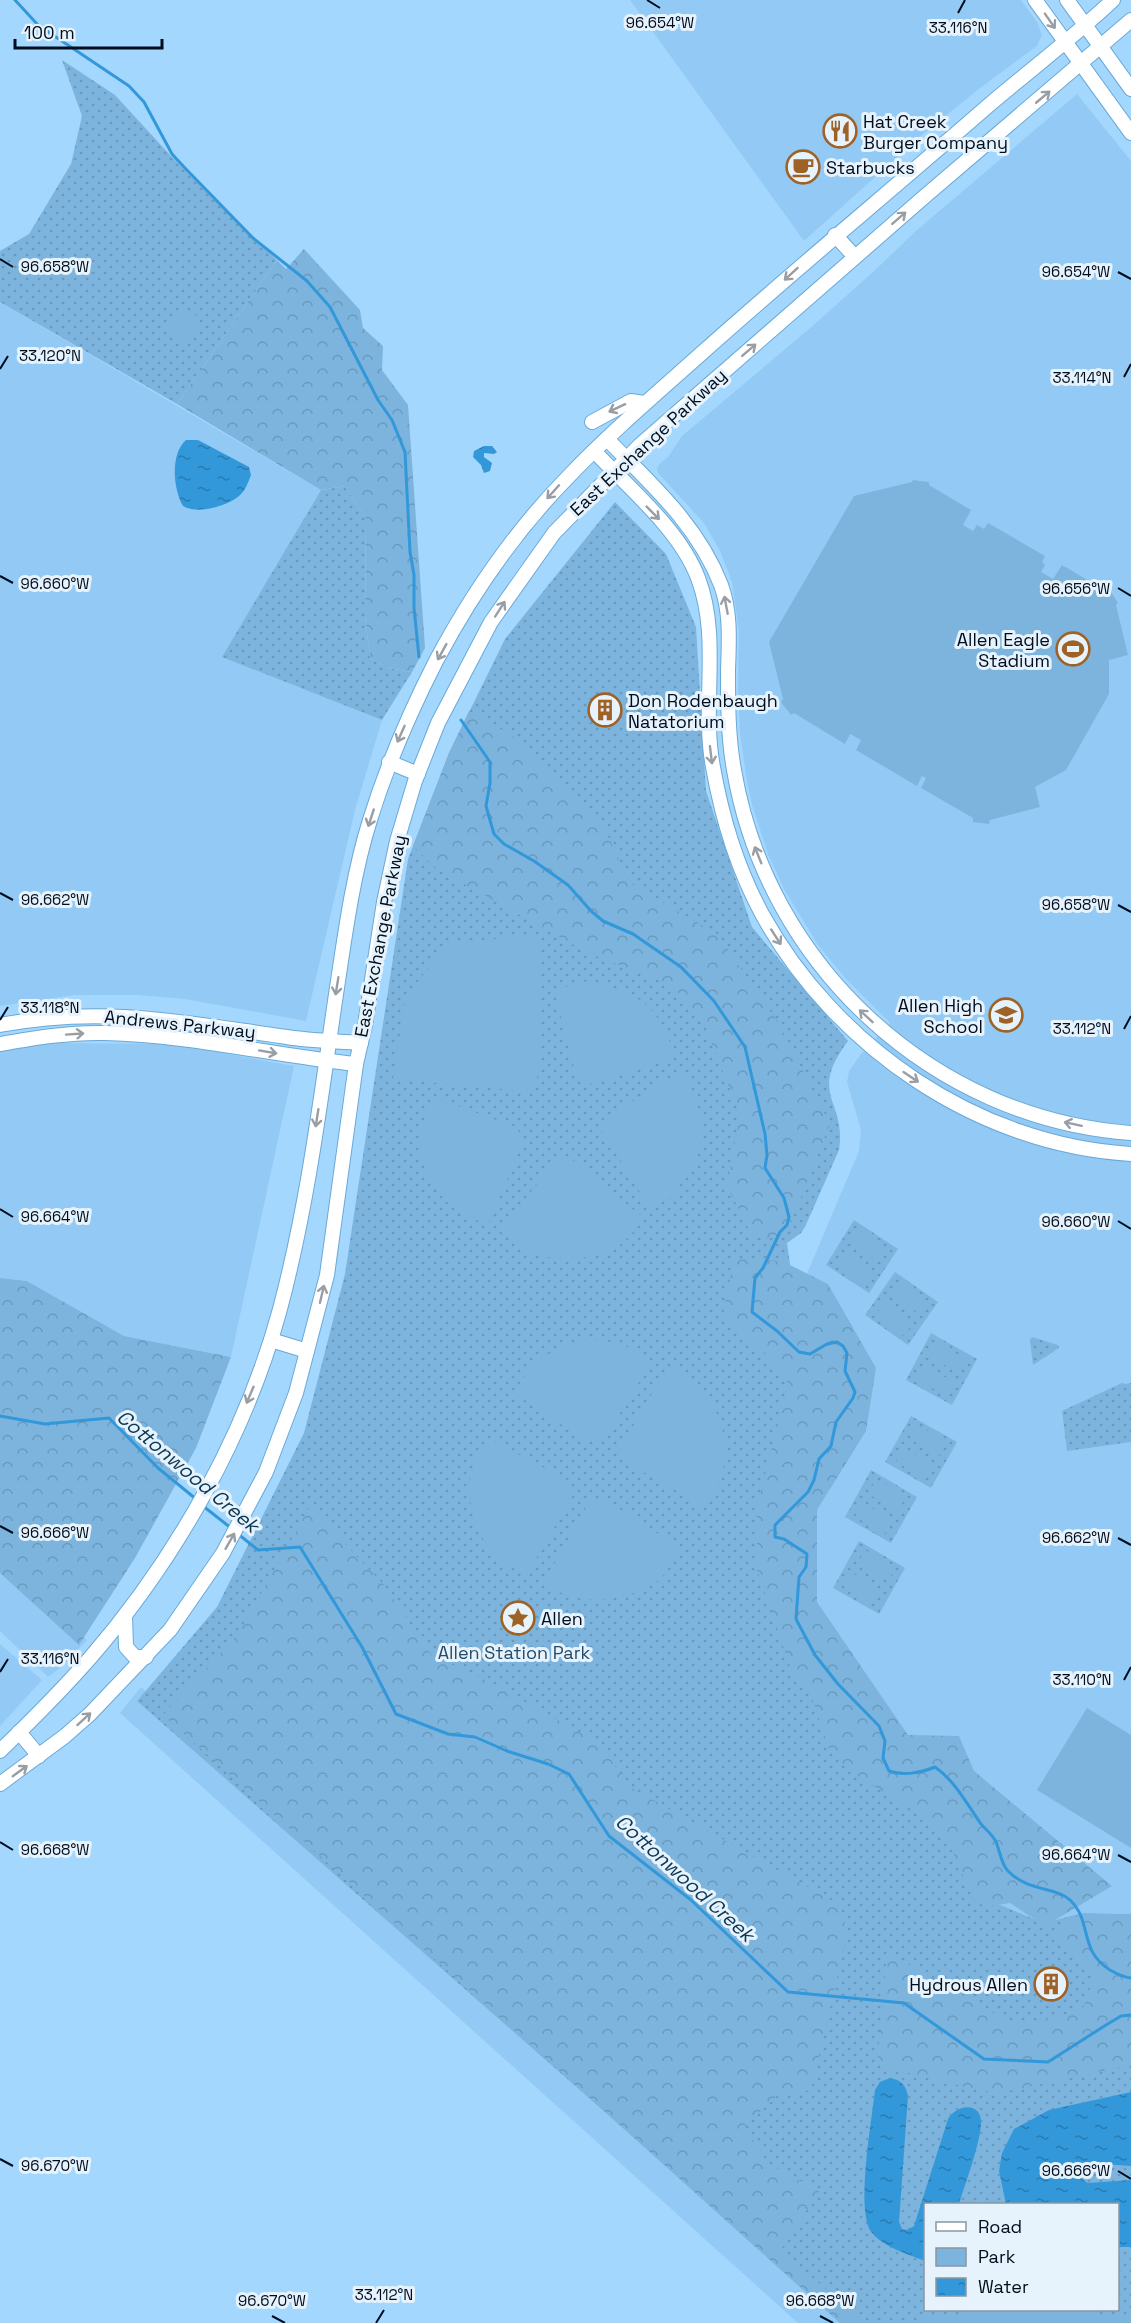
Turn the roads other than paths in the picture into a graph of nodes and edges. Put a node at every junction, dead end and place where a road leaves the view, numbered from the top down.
1 (1035, 0) edge
2 (1067, 0) edge
3 (1113, 0) edge
4 (1131, 20) edge
5 (1085, 25) junction
6 (1065, 42) junction
7 (1101, 47) junction
8 (1082, 64) junction
9 (1131, 89) edge
10 (1131, 133) edge
11 (835, 236) junction
12 (855, 257) junction
13 (644, 403) junction
14 (592, 422) dead end
15 (607, 439) junction
16 (594, 451) junction
17 (626, 458) junction
18 (613, 471) junction
19 (709, 650) junction
20 (729, 650) junction
21 (389, 762) junction
22 (418, 774) junction
23 (120, 1016) junction
24 (0, 1026) edge
25 (118, 1034) junction
26 (329, 1040) junction
27 (361, 1043) junction
28 (0, 1044) edge
29 (326, 1060) junction
30 (356, 1064) junction
31 (1131, 1133) edge
32 (1131, 1154) edge
33 (271, 1340) junction
34 (308, 1351) junction
35 (124, 1616) junction
36 (146, 1657) junction
37 (19, 1732) junction
38 (0, 1751) edge
39 (39, 1756) junction
40 (0, 1784) edge

1 -> 6 main road
2 - 5 main road
3 - 5 main road, East Exchange Parkway
4 - 7 main road, East Exchange Parkway
5 - 6 main road, East Exchange Parkway
5 - 7 main road
6 - 8 main road
6 - 11 main road, East Exchange Parkway
7 - 8 main road, East Exchange Parkway
7 - 9 main road
8 - 10 main road
12 -> 8 main road, East Exchange Parkway
11 - 12 main road
11 -> 13 main road, East Exchange Parkway
17 -> 12 main road, East Exchange Parkway
13 -> 14 main road
13 - 15 main road, East Exchange Parkway
15 - 16 main road, East Exchange Parkway
15 - 17 main road
16 - 18 main road
16 -> 21 main road, East Exchange Parkway
17 - 18 main road, East Exchange Parkway
20 -> 17 main road
18 -> 19 main road
22 -> 18 main road, East Exchange Parkway
19 - 20 main road
19 -> 32 main road
31 -> 20 main road
21 - 22 main road
21 -> 26 main road, East Exchange Parkway
22 - 27 main road, East Exchange Parkway
23 - 24 main road, Andrews Parkway
23 - 25 main road
23 - 26 main road, Andrews Parkway
28 -> 25 main road, Andrews Parkway
25 -> 29 main road, Andrews Parkway
26 - 27 main road, Andrews Parkway
26 - 29 main road, East Exchange Parkway
27 - 30 main road, East Exchange Parkway
29 - 30 main road, Andrews Parkway
29 -> 33 main road, East Exchange Parkway
34 -> 30 main road, East Exchange Parkway
33 - 34 main road
33 -> 35 main road, East Exchange Parkway
36 -> 34 main road, East Exchange Parkway
35 - 36 main road
35 - 37 main road, East Exchange Parkway
39 -> 36 main road, East Exchange Parkway
37 - 38 main road, East Exchange Parkway
37 - 39 main road
40 -> 39 main road, East Exchange Parkway

